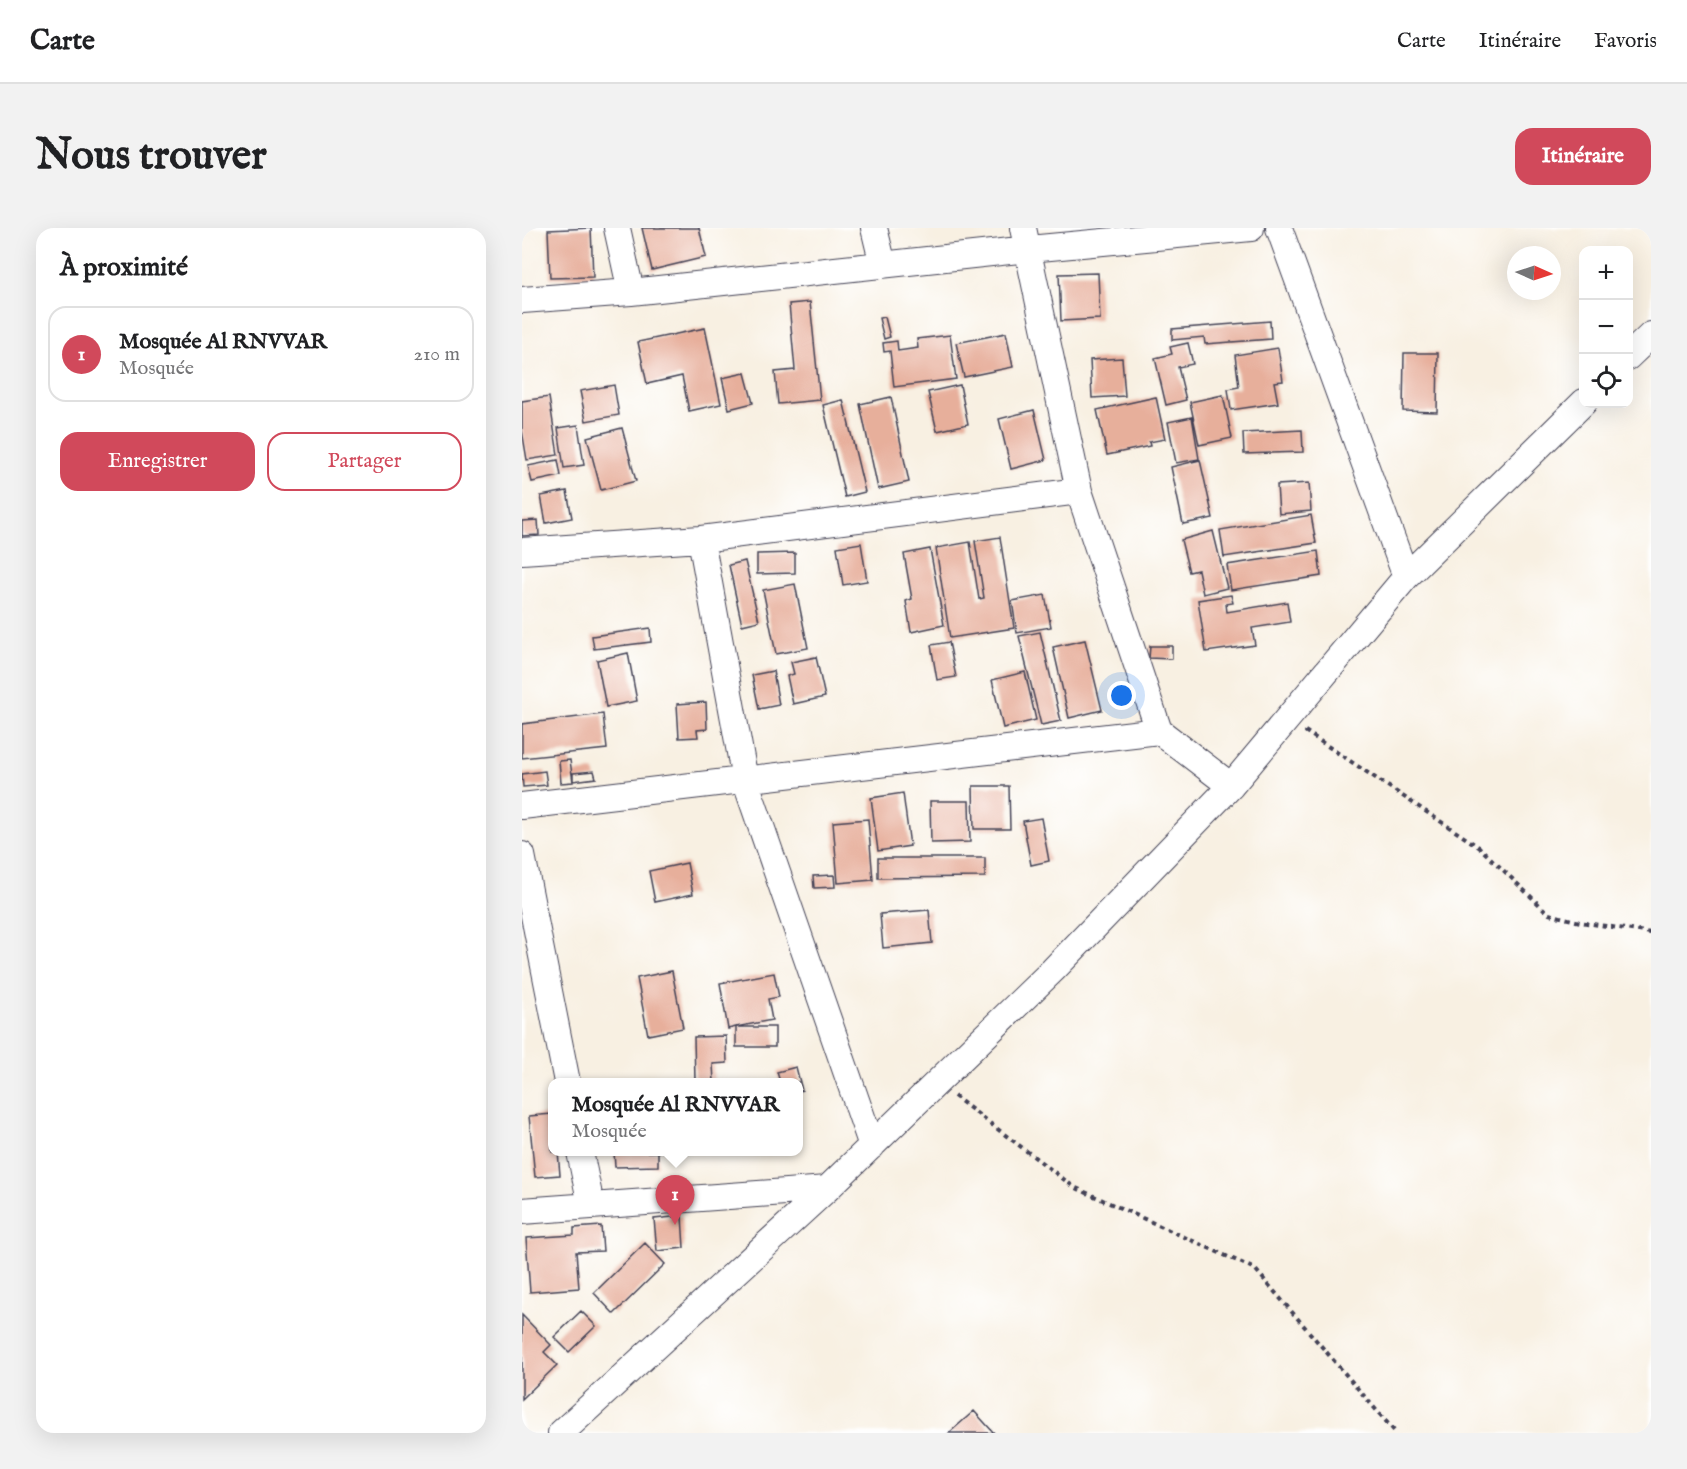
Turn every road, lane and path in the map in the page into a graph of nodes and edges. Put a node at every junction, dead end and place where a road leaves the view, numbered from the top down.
1 (617, 228) edge
2 (874, 228) edge
3 (1251, 228) edge
4 (1279, 228) edge
5 (1026, 238) edge
6 (883, 265) junction
7 (631, 292) junction
8 (522, 300) edge
9 (1651, 335) edge
10 (1632, 354) edge
11 (1579, 407) edge
12 (1079, 491) junction
13 (701, 539) junction
14 (522, 551) edge
15 (1406, 577) junction
16 (1287, 719) junction
17 (1159, 731) junction
18 (745, 780) junction
19 (1231, 786) junction
20 (522, 806) edge
21 (522, 855) edge
22 (1651, 933) edge
23 (566, 1078) edge
24 (936, 1083) junction
25 (872, 1146) junction
26 (581, 1156) edge
27 (827, 1188) junction
28 (591, 1205) junction
29 (522, 1211) edge
30 (561, 1433) edge
31 (1396, 1433) edge

1 - 7 street
2 - 6 street
3 - 5 street
4 - 15 street
5 - 6 street
5 - 12 street
6 - 7 street
7 - 8 street
9 - 10 street
11 - 15 street
12 - 13 street
12 - 17 street
13 - 14 street
13 - 18 street
15 - 16 street
16 - 19 street
16 - 22 path
17 - 18 street
17 - 19 street
18 - 20 street
18 - 25 street
19 - 24 street
21 - 23 street
24 - 25 street
24 - 31 path
25 - 27 street
26 - 28 street
27 - 28 street
27 - 30 street
28 - 29 street

